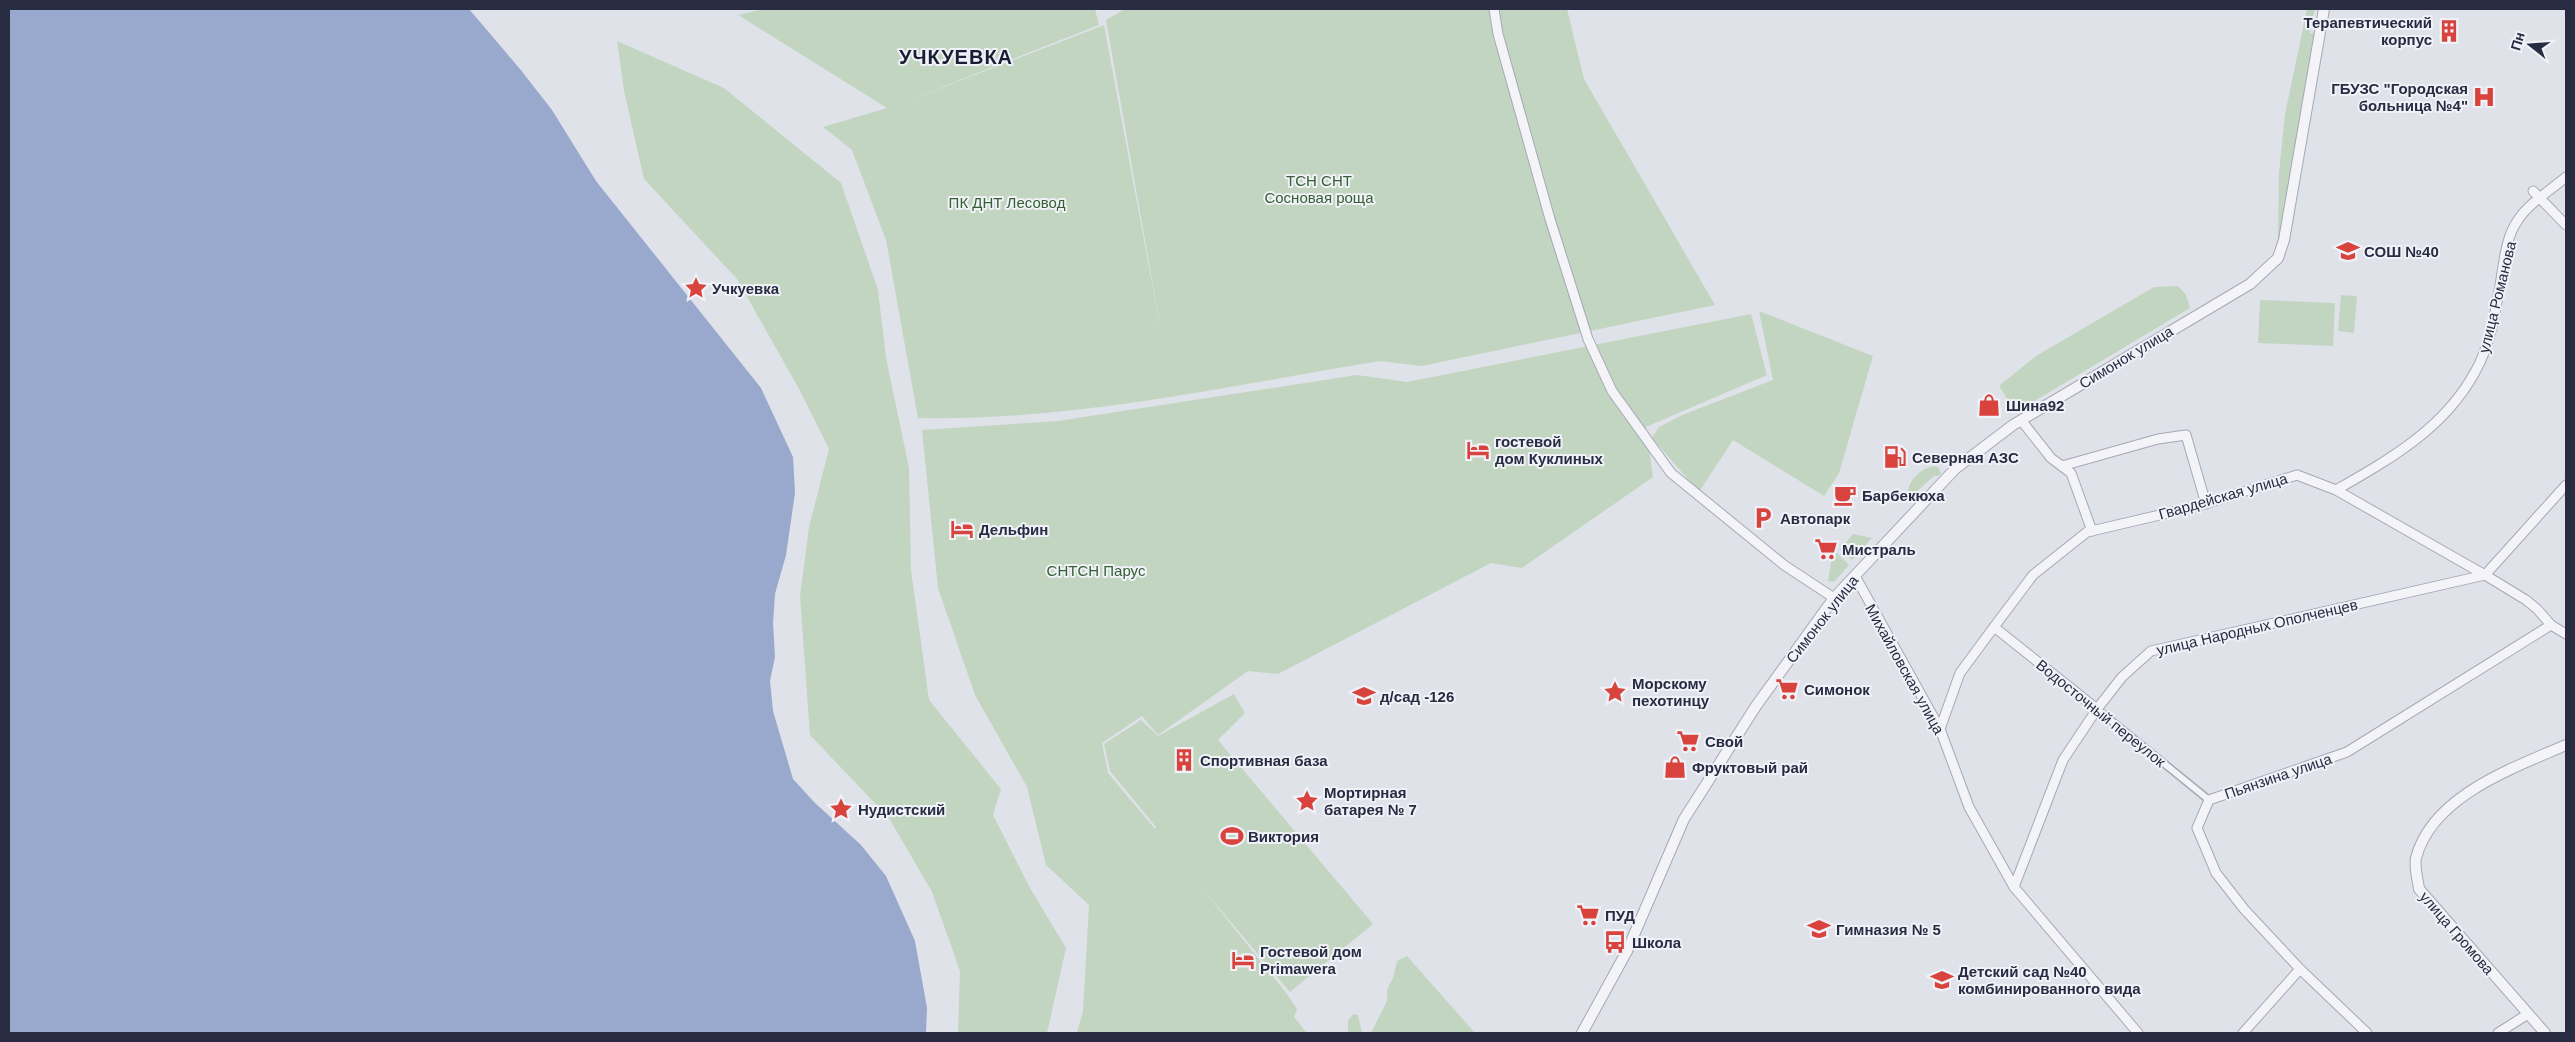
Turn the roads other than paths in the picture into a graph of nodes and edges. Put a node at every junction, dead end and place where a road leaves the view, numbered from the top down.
1 (1494, 9) edge
2 (2324, 9) edge
3 (2566, 177) edge
4 (2533, 191) dead end
5 (2541, 198) junction
6 (2566, 225) edge
7 (2021, 420) junction
8 (2062, 466) junction
9 (2566, 485) edge
10 (2336, 490) junction
11 (2206, 504) junction
12 (2092, 531) junction
13 (1855, 576) junction
14 (2485, 576) junction
15 (1834, 598) junction
16 (2551, 625) junction
17 (1994, 627) junction
18 (2566, 634) edge
19 (2097, 709) junction
20 (1940, 729) junction
21 (2566, 745) edge
22 (2209, 800) junction
23 (2014, 887) junction
24 (2300, 969) junction
25 (2528, 1014) junction
26 (1582, 1033) edge
27 (2138, 1033) edge
28 (2244, 1033) edge
29 (2367, 1033) edge
30 (2498, 1033) edge
31 (2546, 1033) edge

1 - 15 street
2 - 7 street, Симонок улица
3 - 5 street, улица Романова
4 - 5 street
5 - 6 street
5 - 10 street, улица Романова
7 - 8 street
7 - 13 street, Симонок улица
8 - 11 street
8 - 12 street
9 - 14 street
10 - 11 street, Гвардейская улица
10 - 14 street, Гвардейская улица
11 - 12 street, Гвардейская улица
12 - 17 street, Гвардейская улица
13 - 15 street, Симонок улица
13 - 20 street, Михайловская улица
14 - 16 street, Гвардейская улица
14 - 19 street, улица Народных Ополченцев
15 - 26 street, Симонок улица
16 - 18 street, Гвардейская улица
16 - 22 street, Пьянзина улица
17 - 19 street, Водосточный переулок
17 - 20 street, Гвардейская улица
19 - 22 street, Водосточный переулок
19 - 23 street, улица Народных Ополченцев
20 - 23 street, Михайловская улица
21 - 25 street, улица Громова
22 - 24 street, Пьянзина улица
23 - 27 street, Михайловская улица
24 - 28 street
24 - 29 street, Пьянзина улица
25 - 30 street
25 - 31 street, улица Громова

